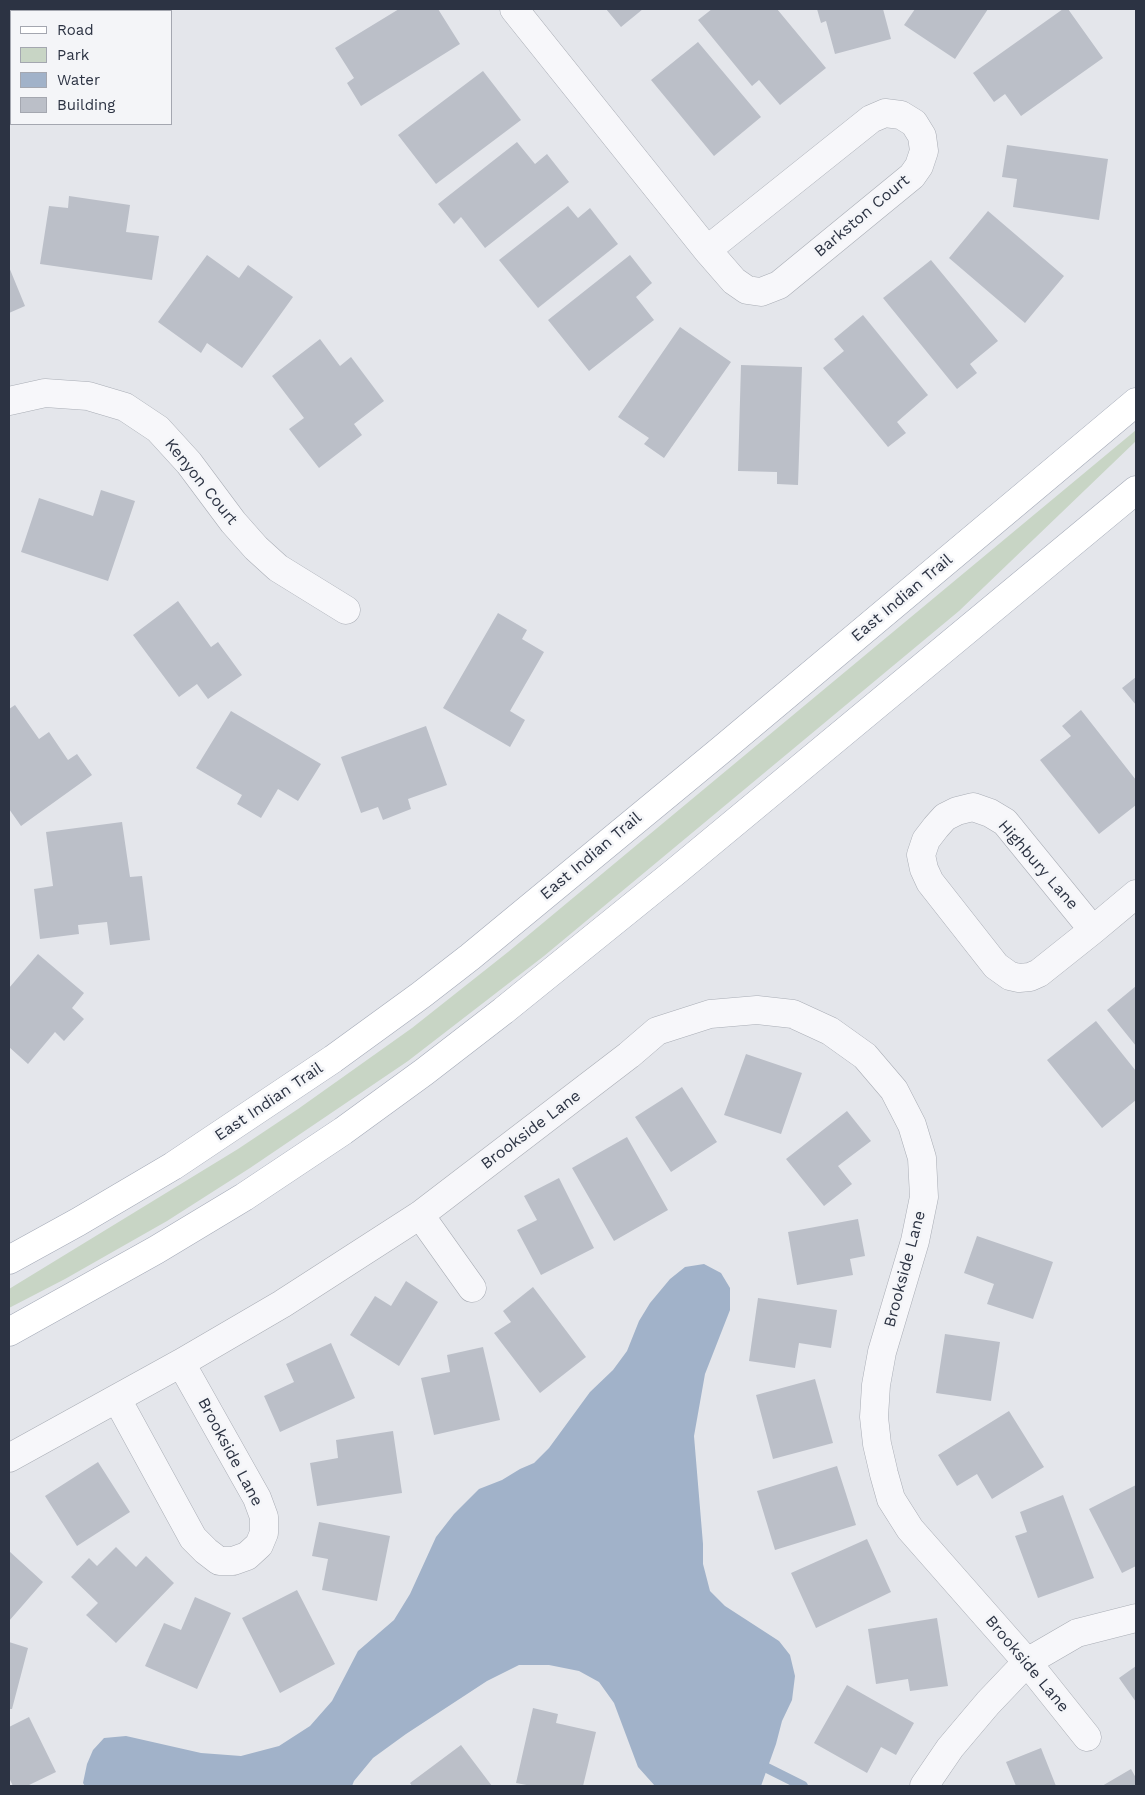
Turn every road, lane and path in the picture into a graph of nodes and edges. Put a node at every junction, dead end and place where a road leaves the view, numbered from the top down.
1 (514, 9) edge
2 (707, 250) junction
3 (9, 401) edge
4 (1136, 402) edge
5 (1136, 490) edge
6 (346, 610) dead end
7 (1136, 894) edge
8 (1093, 930) junction
9 (420, 1215) junction
10 (9, 1260) edge
11 (472, 1288) dead end
12 (9, 1332) edge
13 (181, 1363) junction
14 (117, 1399) junction
15 (9, 1458) edge
16 (1136, 1618) edge
17 (1027, 1662) junction
18 (1087, 1737) dead end
19 (924, 1786) edge

1 - 2 street, Barkston Court
2 - 2 street, Barkston Court
3 - 6 street, Kenyon Court
4 - 10 main road, East Indian Trail
5 - 12 main road
7 - 8 street, Highbury Lane
8 - 8 street, Highbury Lane
9 - 11 street
9 - 13 street, Brookside Lane
9 - 17 street, Brookside Lane
13 - 14 street, Brookside Lane
13 - 14 street, Brookside Lane
14 - 15 street, Brookside Lane
16 - 17 street
17 - 18 street, Brookside Lane
17 - 19 street

